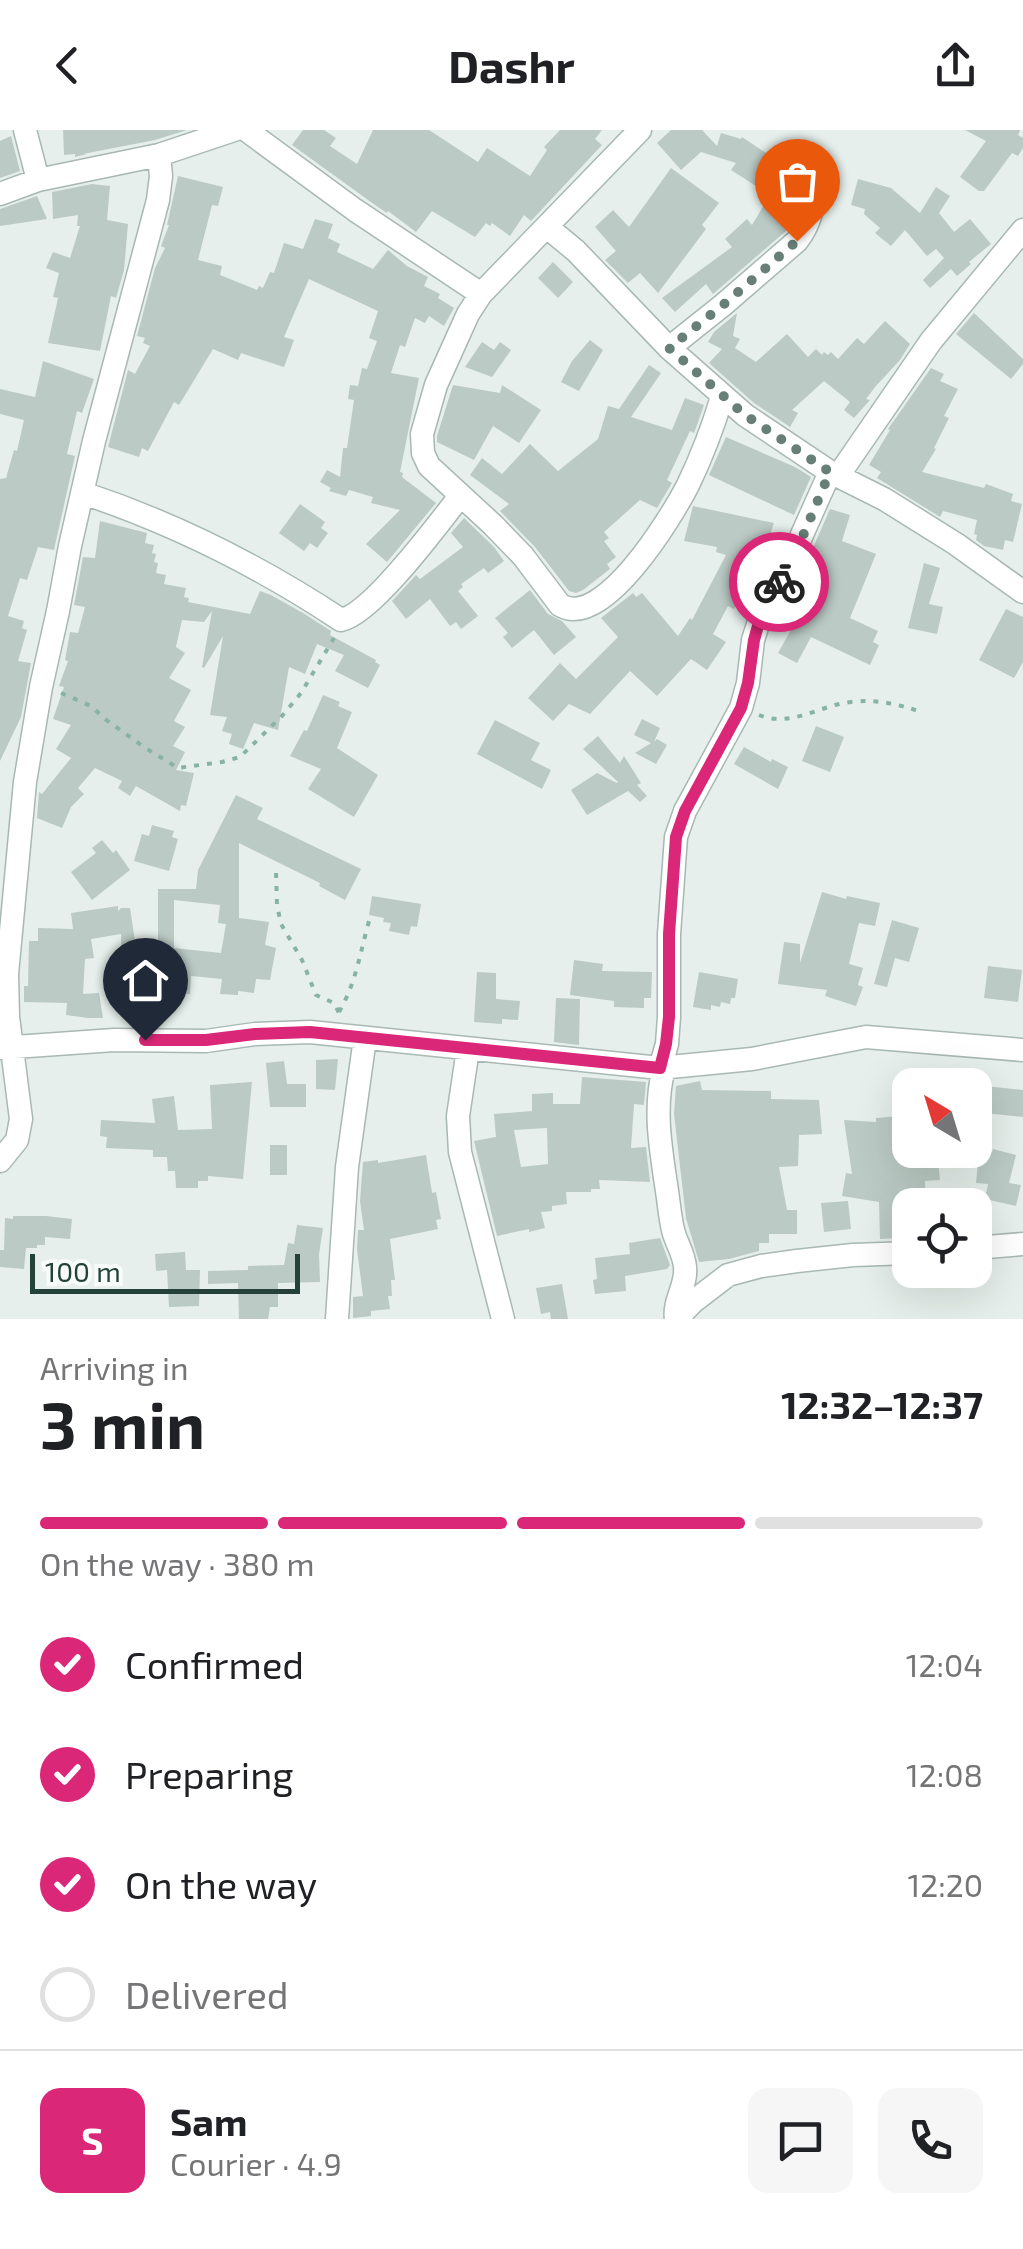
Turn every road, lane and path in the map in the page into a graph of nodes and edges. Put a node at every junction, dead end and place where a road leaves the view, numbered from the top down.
1 (25, 130) edge
2 (234, 130) edge
3 (246, 130) edge
4 (640, 130) edge
5 (159, 155) junction
6 (818, 179) dead end
7 (38, 180) junction
8 (0, 194) edge
9 (548, 227) junction
10 (1023, 230) edge
11 (481, 294) junction
12 (669, 348) junction
13 (722, 397) junction
14 (834, 474) junction
15 (82, 494) junction
16 (460, 496) junction
17 (1023, 592) edge
18 (341, 620) junction
19 (41, 687) junction
20 (741, 708) junction
21 (922, 712) dead end
22 (276, 873) dead end
23 (369, 921) dead end
24 (339, 1012) junction
25 (357, 1037) junction
26 (6, 1048) edge
27 (468, 1049) junction
28 (1023, 1050) edge
29 (662, 1068) junction
30 (0, 1161) edge
31 (1023, 1244) edge
32 (992, 1247) edge
33 (892, 1254) edge
34 (337, 1319) edge
35 (503, 1319) edge
36 (678, 1319) edge

1 - 7 street
2 - 5 street
3 - 11 street
4 - 9 street
5 - 7 street
5 - 15 street
6 - 12 street
7 - 8 street
9 - 11 street
9 - 12 street
10 - 14 street
11 - 16 street
12 - 13 street
13 - 14 street
13 - 16 street
14 - 17 street
14 - 20 street
15 - 18 street
15 - 19 street
16 - 18 street
18 - 19 path
19 - 26 street
20 - 21 path
20 - 29 street
22 - 24 path
23 - 24 path
24 - 25 path
25 - 26 street
25 - 27 street
25 - 34 street
26 - 30 street
27 - 29 street
27 - 35 street
28 - 29 street
29 - 36 street
31 - 32 street
33 - 36 street

